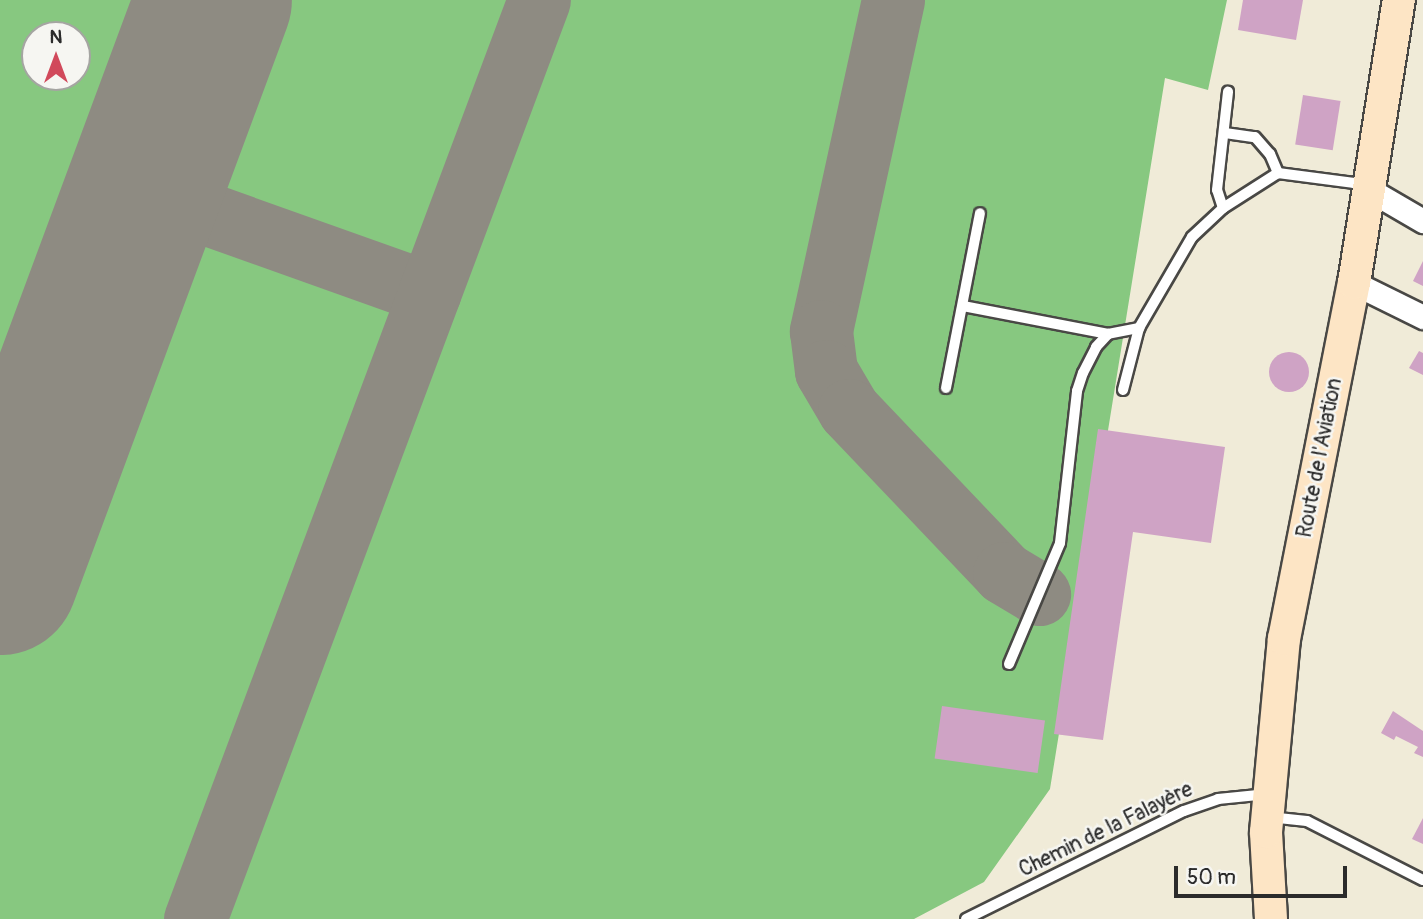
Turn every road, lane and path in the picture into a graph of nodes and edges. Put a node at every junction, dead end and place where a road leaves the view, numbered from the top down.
1 (1399, 0) edge
2 (1228, 92) dead end
3 (1225, 133) junction
4 (1278, 173) junction
5 (1368, 189) junction
6 (1223, 208) junction
7 (980, 213) dead end
8 (1423, 221) edge
9 (1354, 284) junction
10 (963, 306) junction
11 (1423, 317) edge
12 (1139, 328) junction
13 (1108, 334) junction
14 (946, 388) dead end
15 (1123, 390) dead end
16 (1009, 664) dead end
17 (1268, 805) junction
18 (1423, 880) edge
19 (966, 919) edge
20 (1271, 919) edge

1 - 5 street, Route de l'Aviation
2 - 3 lane
3 - 4 lane
3 - 6 lane
4 - 5 lane
4 - 6 lane
5 - 8 street
5 - 9 street, Route de l'Aviation
6 - 12 lane
7 - 10 lane
9 - 11 street
9 - 17 street, Route de l'Aviation
10 - 13 lane
10 - 14 lane
12 - 13 lane
12 - 15 lane
13 - 16 lane
17 - 18 lane, Chemin de la Falayère
17 - 19 lane, Chemin de la Falayère
17 - 20 street, Route de l'Aviation

